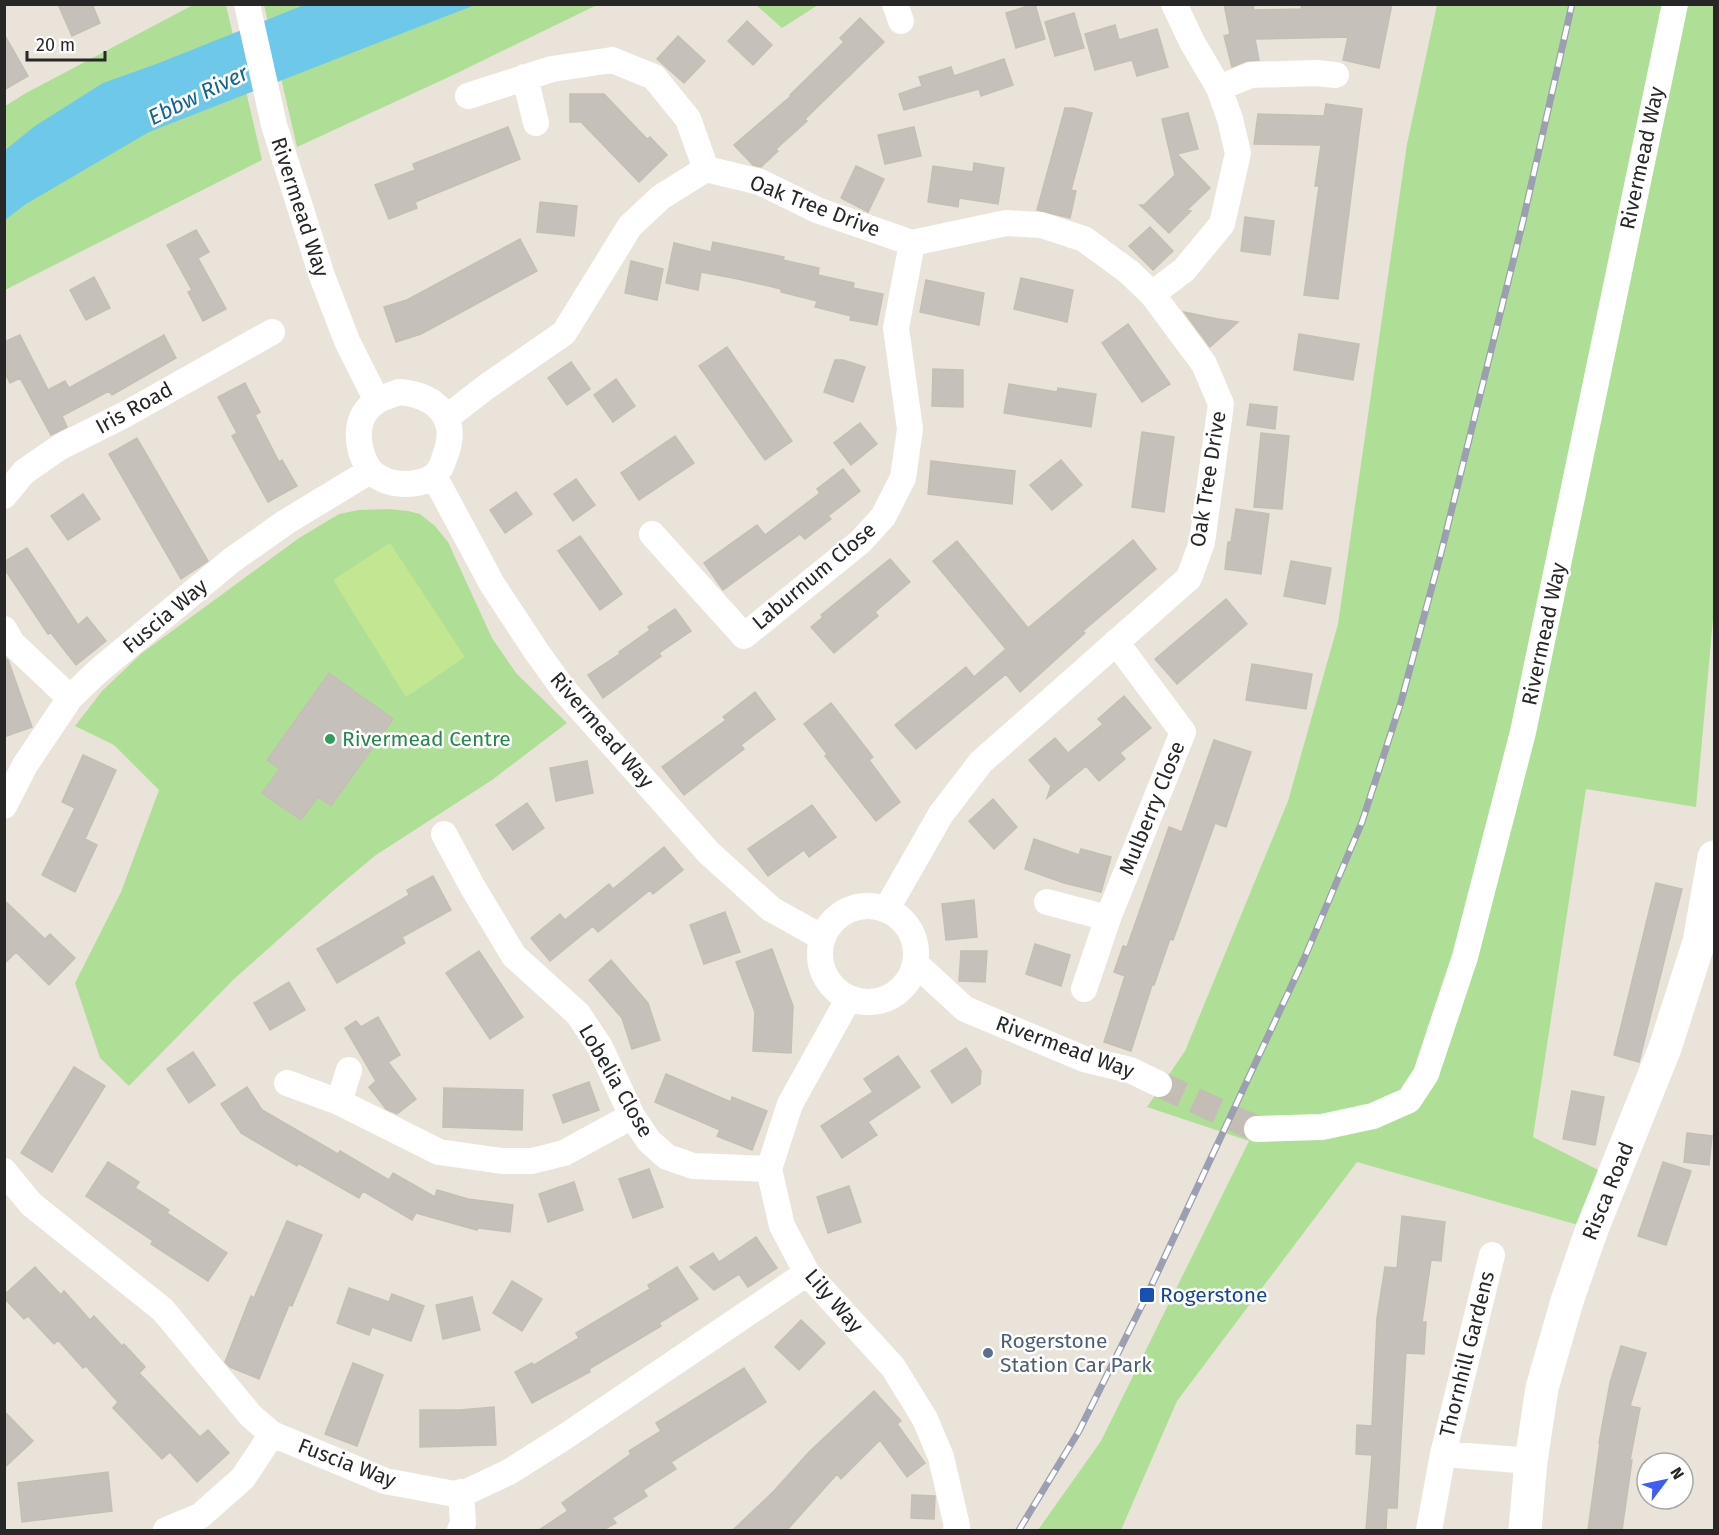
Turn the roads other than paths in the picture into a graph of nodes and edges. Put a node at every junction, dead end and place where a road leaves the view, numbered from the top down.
1 (247, 4) edge
2 (1174, 4) edge
3 (1675, 4) edge
4 (1336, 75) dead end
5 (525, 77) junction
6 (1219, 88) junction
7 (468, 96) dead end
8 (536, 123) dead end
9 (706, 169) junction
10 (912, 243) junction
11 (1152, 294) junction
12 (272, 332) dead end
13 (376, 401) junction
14 (446, 418) junction
15 (370, 471) junction
16 (434, 476) junction
17 (4, 496) edge
18 (652, 534) dead end
19 (4, 629) edge
20 (1116, 642) junction
21 (70, 698) junction
22 (4, 806) edge
23 (444, 834) dead end
24 (1714, 857) edge
25 (1047, 902) dead end
26 (886, 909) junction
27 (1108, 918) junction
28 (823, 938) junction
29 (915, 964) junction
30 (1084, 989) dead end
31 (849, 998) junction
32 (349, 1070) dead end
33 (287, 1083) dead end
34 (1159, 1084) tunnel mouth
35 (339, 1102) junction
36 (632, 1116) junction
37 (1257, 1129) tunnel mouth
38 (769, 1169) junction
39 (4, 1171) edge
40 (1492, 1255) dead end
41 (807, 1273) junction
42 (272, 1434) junction
43 (1443, 1454) junction
44 (1531, 1461) junction
45 (460, 1493) junction
46 (166, 1530) edge
47 (460, 1530) edge
48 (956, 1530) edge
49 (1429, 1530) edge
50 (1524, 1530) edge

1 - 13 street, Rivermead Way
2 - 6 street
3 - 37 street, Rivermead Way
4 - 6 street
5 - 7 street
5 - 8 street
5 - 9 street
6 - 11 street
9 - 10 street, Oak Tree Drive
9 - 14 street
10 - 11 street, Oak Tree Drive
10 - 18 street, Laburnum Close
11 - 20 street, Oak Tree Drive
12 - 17 street, Iris Road
13 - 14 street
13 - 15 street
14 - 16 street
15 - 16 street
15 - 21 street, Fuscia Way
16 - 28 street, Rivermead Way
19 - 21 street
20 - 26 street, Oak Tree Drive
20 - 27 street, Mulberry Close
21 - 22 street, Fuscia Way
23 - 36 street, Lobelia Close
24 - 44 main road, Risca Road
25 - 27 street
26 - 28 street
26 - 29 street
27 - 30 street, Mulberry Close
28 - 31 street
29 - 31 street
29 - 34 street, Rivermead Way
31 - 38 street
32 - 35 street
33 - 35 street
35 - 36 street
36 - 38 street, Lobelia Close
38 - 41 street, Lily Way
39 - 42 street, Fuscia Way
40 - 43 street, Thornhill Gardens
41 - 45 street
41 - 48 street, Lily Way
42 - 45 street, Fuscia Way
42 - 46 street
43 - 44 street, Thornhill Gardens
43 - 49 street, Thornhill Gardens
44 - 50 main road, Risca Road
45 - 47 street

